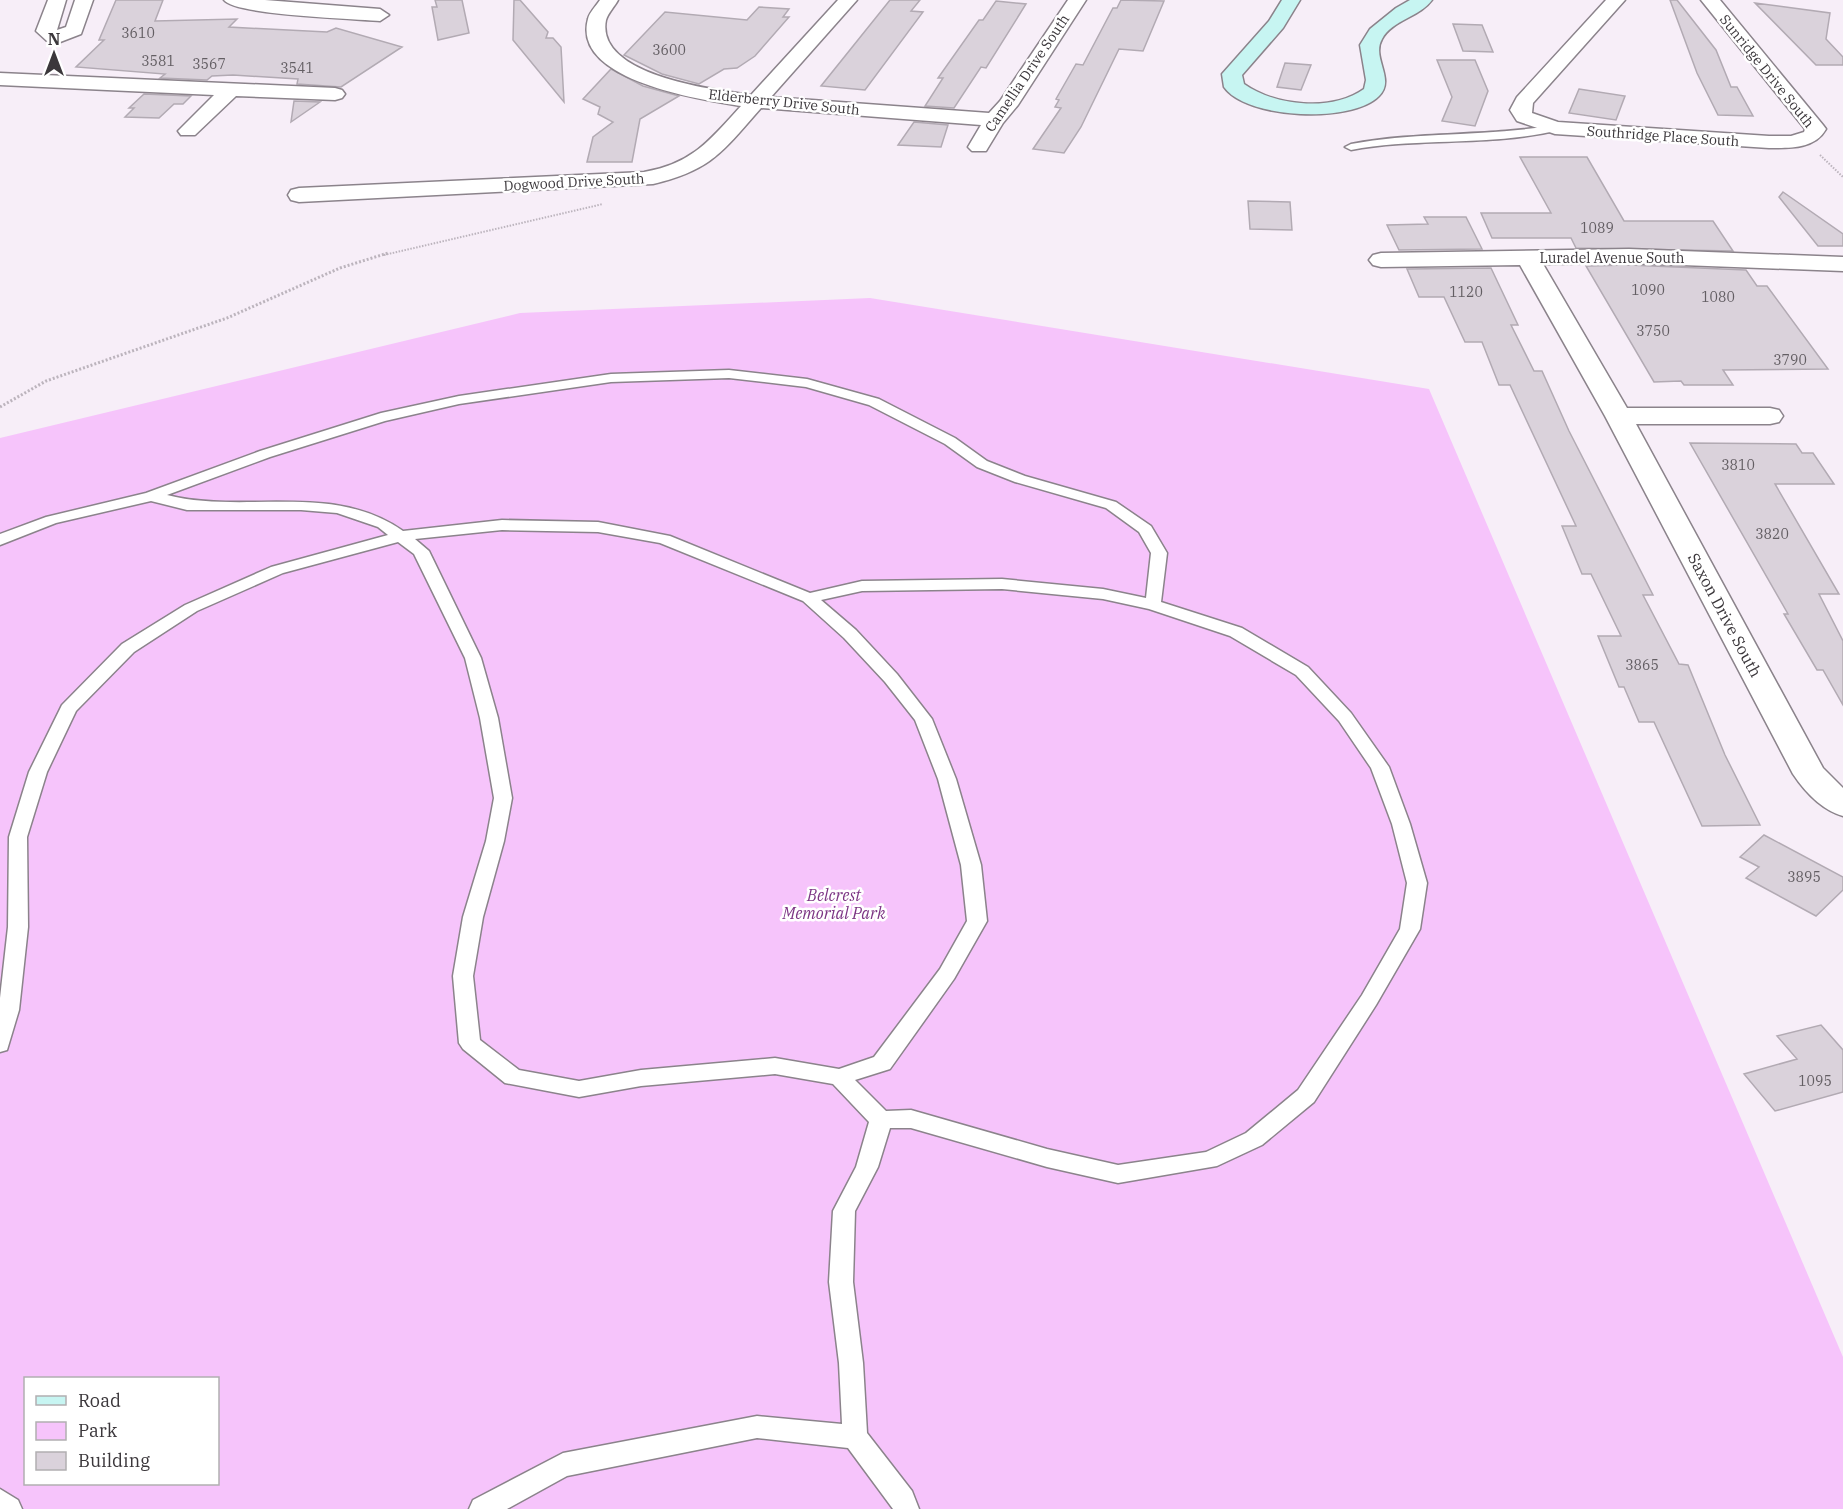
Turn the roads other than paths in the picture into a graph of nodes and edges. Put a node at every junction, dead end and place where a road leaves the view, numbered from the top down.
1 (57, 0) edge
2 (84, 0) edge
3 (233, 0) edge
4 (609, 0) edge
5 (848, 0) edge
6 (1077, 0) edge
7 (1292, 0) edge
8 (1423, 0) edge
9 (1616, 0) edge
10 (1710, 0) edge
11 (380, 15) dead end
12 (55, 38) junction
13 (0, 80) edge
14 (21, 80) junction
15 (231, 89) junction
16 (334, 94) dead end
17 (0, 96) edge
18 (756, 102) junction
19 (994, 120) junction
20 (1555, 129) junction
21 (188, 131) dead end
22 (1804, 140) joint
23 (979, 147) dead end
24 (1351, 147) dead end
25 (299, 195) dead end
26 (1528, 258) junction
27 (1381, 260) dead end
28 (1843, 264) edge
29 (1618, 416) junction
30 (1770, 416) dead end
31 (151, 496) junction
32 (402, 536) junction
33 (0, 540) edge
34 (809, 598) junction
35 (1153, 604) junction
36 (1843, 805) edge
37 (0, 1044) edge
38 (839, 1077) junction
39 (881, 1120) junction
40 (855, 1437) junction
41 (0, 1501) edge
42 (9, 1509) edge
43 (482, 1509) edge
44 (906, 1509) edge

1 - 12 street
2 - 12 street
3 - 11 street
4 - 18 street, Elderberry Drive South
5 - 18 street, Dogwood Drive South
6 - 19 street, Camellia Drive South
7 - 8 main road
9 - 20 street, Southridge Place South
10 - 22 street, Sunridge Drive South
12 - 14 street
13 - 14 street
14 - 15 street
14 - 17 street
15 - 16 street
15 - 21 street
18 - 19 street, Elderberry Drive South
18 - 25 street, Dogwood Drive South
19 - 23 street, Camellia Drive South
20 - 22 street, Southridge Place South
20 - 24 lane
26 - 27 street, Luradel Avenue South
26 - 28 street, Luradel Avenue South
26 - 29 street, Saxon Drive South
29 - 30 street
29 - 36 street, Saxon Drive South
31 - 32 lane
31 - 33 lane
31 - 35 lane
32 - 34 lane
32 - 37 lane
32 - 38 lane
34 - 35 lane
34 - 38 lane
35 - 39 lane
38 - 39 lane
39 - 40 lane
40 - 43 lane
40 - 44 lane
41 - 42 lane

